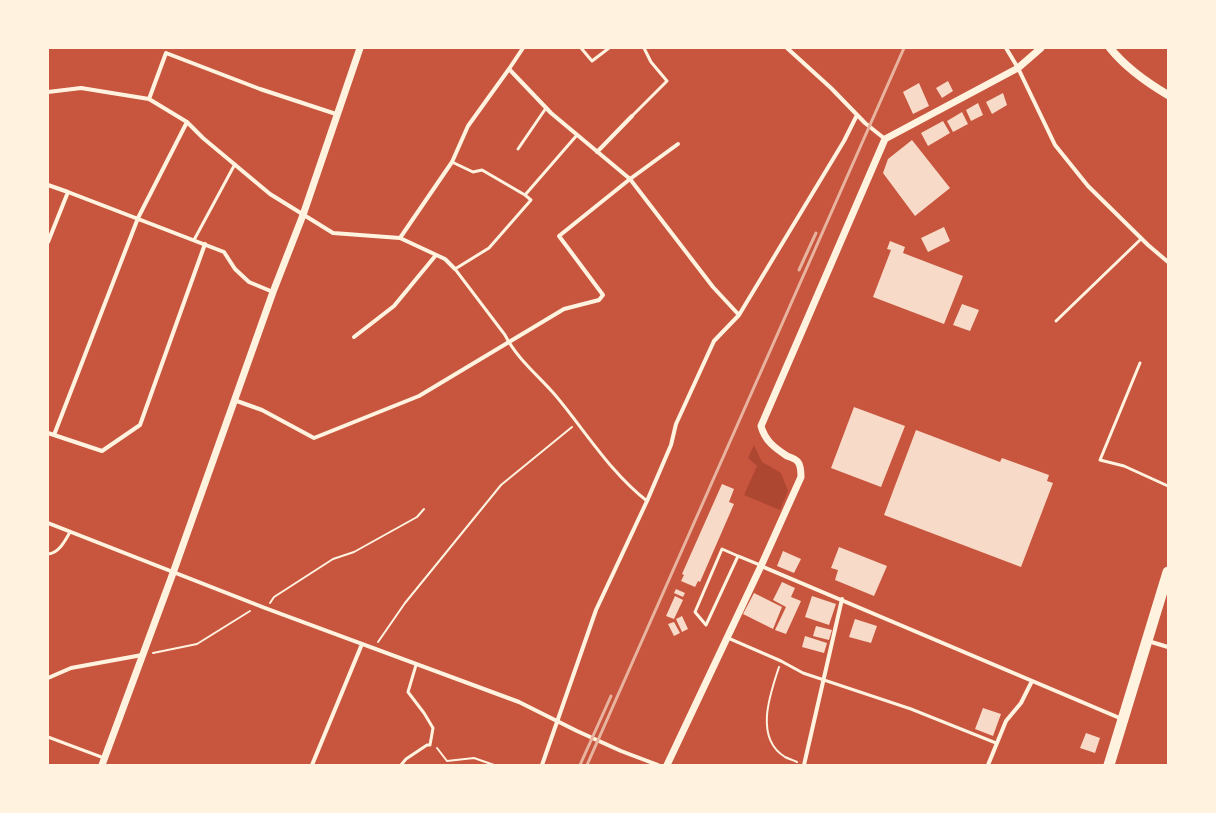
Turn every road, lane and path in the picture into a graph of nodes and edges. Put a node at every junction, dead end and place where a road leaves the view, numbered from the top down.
1 (360, 48) edge
2 (523, 48) edge
3 (581, 48) edge
4 (609, 48) edge
5 (644, 48) edge
6 (787, 48) edge
7 (1006, 48) edge
8 (1041, 48) edge
9 (1110, 48) edge
10 (1018, 68) junction
11 (509, 69) junction
12 (48, 92) edge
13 (1168, 95) edge
14 (149, 99) junction
15 (546, 108) junction
16 (336, 114) junction
17 (632, 116) joint
18 (857, 116) junction
19 (187, 122) junction
20 (578, 135) junction
21 (885, 139) junction
22 (678, 144) dead end
23 (518, 148) dead end
24 (597, 152) junction
25 (452, 162) junction
26 (235, 164) junction
27 (630, 179) junction
28 (48, 185) edge
29 (68, 192) junction
30 (525, 195) junction
31 (303, 215) junction
32 (138, 218) junction
33 (400, 238) junction
34 (1141, 239) junction
35 (194, 240) junction
36 (48, 242) edge
37 (204, 244) junction
38 (436, 255) junction
39 (1168, 262) edge
40 (455, 269) junction
41 (273, 292) junction
42 (739, 315) junction
43 (1056, 321) dead end
44 (354, 337) dead end
45 (509, 342) junction
46 (1140, 363) dead end
47 (234, 400) junction
48 (577, 424) junction
49 (48, 433) edge
50 (54, 435) junction
51 (1168, 486) edge
52 (647, 501) junction
53 (424, 509) dead end
54 (48, 523) edge
55 (70, 532) junction
56 (48, 554) edge
57 (738, 556) junction
58 (761, 566) junction
59 (1168, 572) edge
60 (173, 573) junction
61 (842, 599) junction
62 (258, 606) junction
63 (265, 608) junction
64 (727, 637) junction
65 (1147, 641) junction
66 (362, 644) junction
67 (1168, 647) edge
68 (374, 648) junction
69 (142, 655) junction
70 (781, 660) junction
71 (416, 665) junction
72 (48, 678) edge
73 (824, 681) junction
74 (1032, 681) junction
75 (1123, 719) junction
76 (558, 721) junction
77 (48, 737) edge
78 (996, 744) junction
79 (430, 745) junction
80 (103, 762) edge
81 (798, 762) dead end
82 (668, 764) edge
83 (312, 765) edge
84 (402, 765) edge
85 (494, 765) edge
86 (542, 765) edge
87 (658, 765) edge
88 (804, 765) edge
89 (988, 765) edge
90 (1109, 765) edge

1 - 16 street
2 - 11 street
3 - 4 lane
5 - 17 lane
6 - 18 street
7 - 10 street
8 - 10 street
9 - 13 main road
10 - 21 street
10 - 34 street
11 - 15 street
11 - 25 street
12 - 14 street
14 - 16 street
14 - 19 street
15 - 20 street
15 - 23 lane
16 - 31 street
17 - 24 street
18 - 21 street
18 - 42 street
19 - 26 street
19 - 32 street
20 - 24 street
20 - 30 lane
21 - 58 street
22 - 27 street
24 - 27 street
25 - 30 lane
25 - 33 street
26 - 31 street
26 - 35 lane
27 - 42 street
27 - 45 street
28 - 29 street
29 - 32 street
29 - 36 street
30 - 40 lane
31 - 33 street
31 - 41 street
32 - 35 street
32 - 50 street
33 - 38 street
34 - 39 street
34 - 43 lane
35 - 37 street
37 - 41 street
37 - 50 street
38 - 40 street
38 - 44 street
40 - 45 lane
41 - 47 street
42 - 52 street
45 - 47 street
45 - 48 lane
46 - 51 lane
47 - 60 street
48 - 52 lane
48 - 68 path
49 - 50 street
52 - 76 street
53 - 63 path
54 - 55 street
55 - 56 lane
55 - 60 street
57 - 57 lane
57 - 58 lane
58 - 61 street
58 - 64 street
59 - 65 highway
60 - 62 street
60 - 69 street
61 - 73 street
61 - 74 street
62 - 63 street
62 - 69 path
63 - 66 street
64 - 70 lane
64 - 82 street
65 - 67 street
65 - 75 highway
66 - 68 street
66 - 83 street
68 - 71 street
69 - 72 street
69 - 80 street
70 - 73 lane
70 - 81 path
71 - 76 street
71 - 79 lane
73 - 78 lane
73 - 88 street
74 - 75 street
74 - 78 street
75 - 90 highway
76 - 86 street
76 - 87 street
77 - 80 lane
78 - 89 street
79 - 84 lane
79 - 85 path

